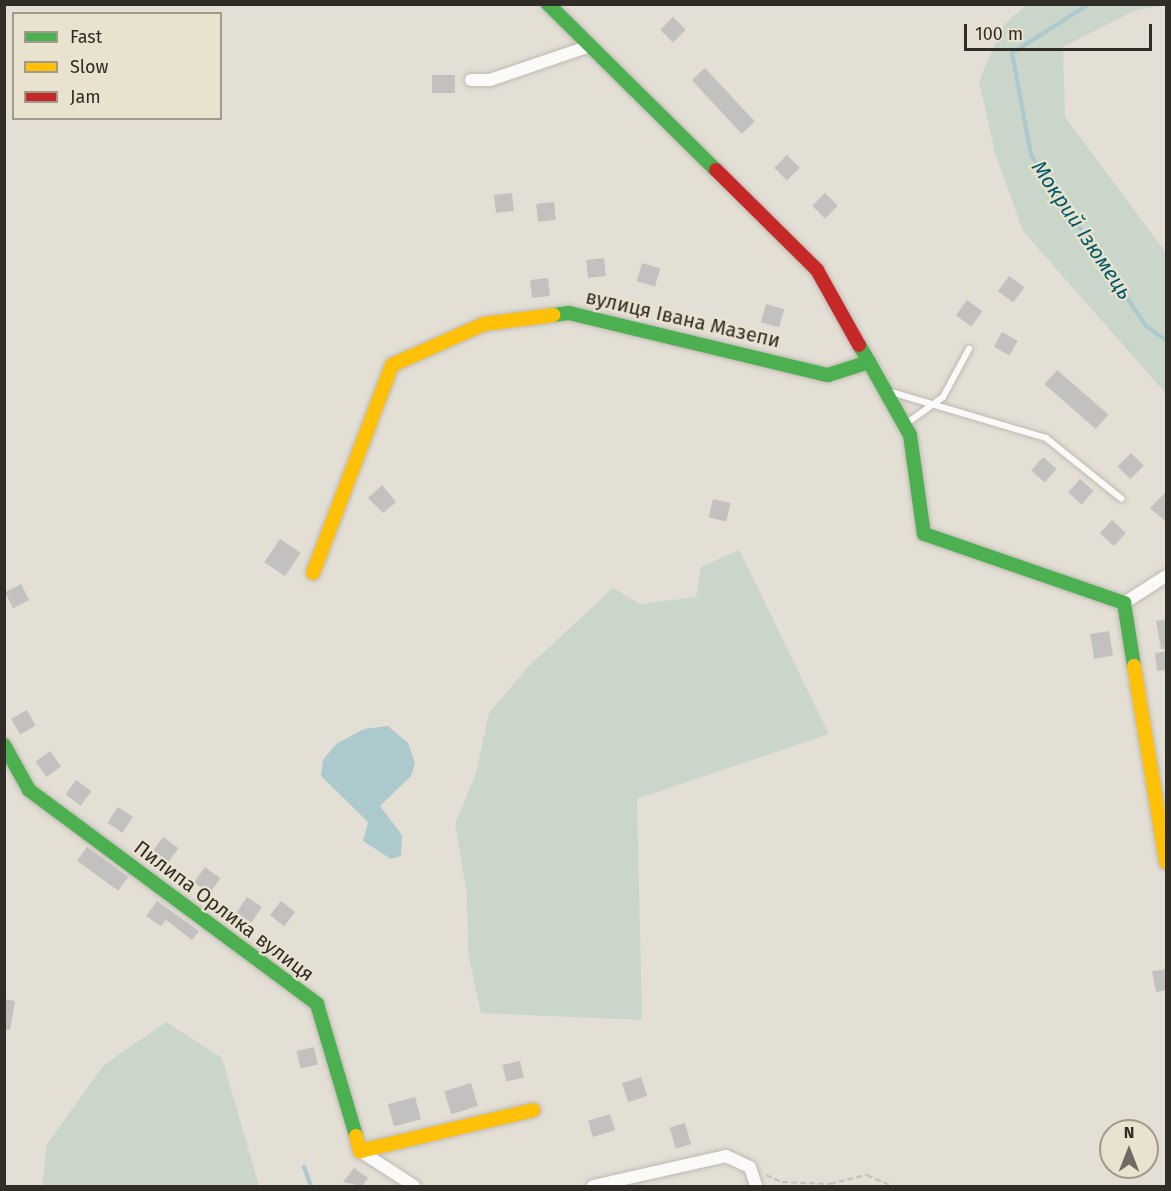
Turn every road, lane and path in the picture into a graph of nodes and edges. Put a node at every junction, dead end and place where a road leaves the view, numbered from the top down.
1 (548, 4) edge
2 (590, 46) junction
3 (471, 80) dead end
4 (969, 349) dead end
5 (869, 362) junction
6 (885, 391) junction
7 (934, 404) junction
8 (904, 425) junction
9 (1122, 499) dead end
10 (313, 573) dead end
11 (1167, 576) edge
12 (1124, 603) junction
13 (4, 745) edge
14 (1167, 862) edge
15 (533, 1110) dead end
16 (360, 1150) junction
17 (750, 1167) junction
18 (414, 1186) edge
19 (593, 1186) edge
20 (756, 1186) edge
21 (892, 1186) edge

1 - 2 street
2 - 3 street
2 - 5 street
4 - 7 lane
5 - 6 street
5 - 10 street, вулиця Івана Мазепи
6 - 7 lane
6 - 8 street
7 - 8 lane
7 - 9 lane
8 - 12 street
11 - 12 street
12 - 14 street
13 - 16 street, Пилипа Орлика вулиця
15 - 16 street
16 - 18 street
17 - 19 street
17 - 20 street
17 - 21 path

